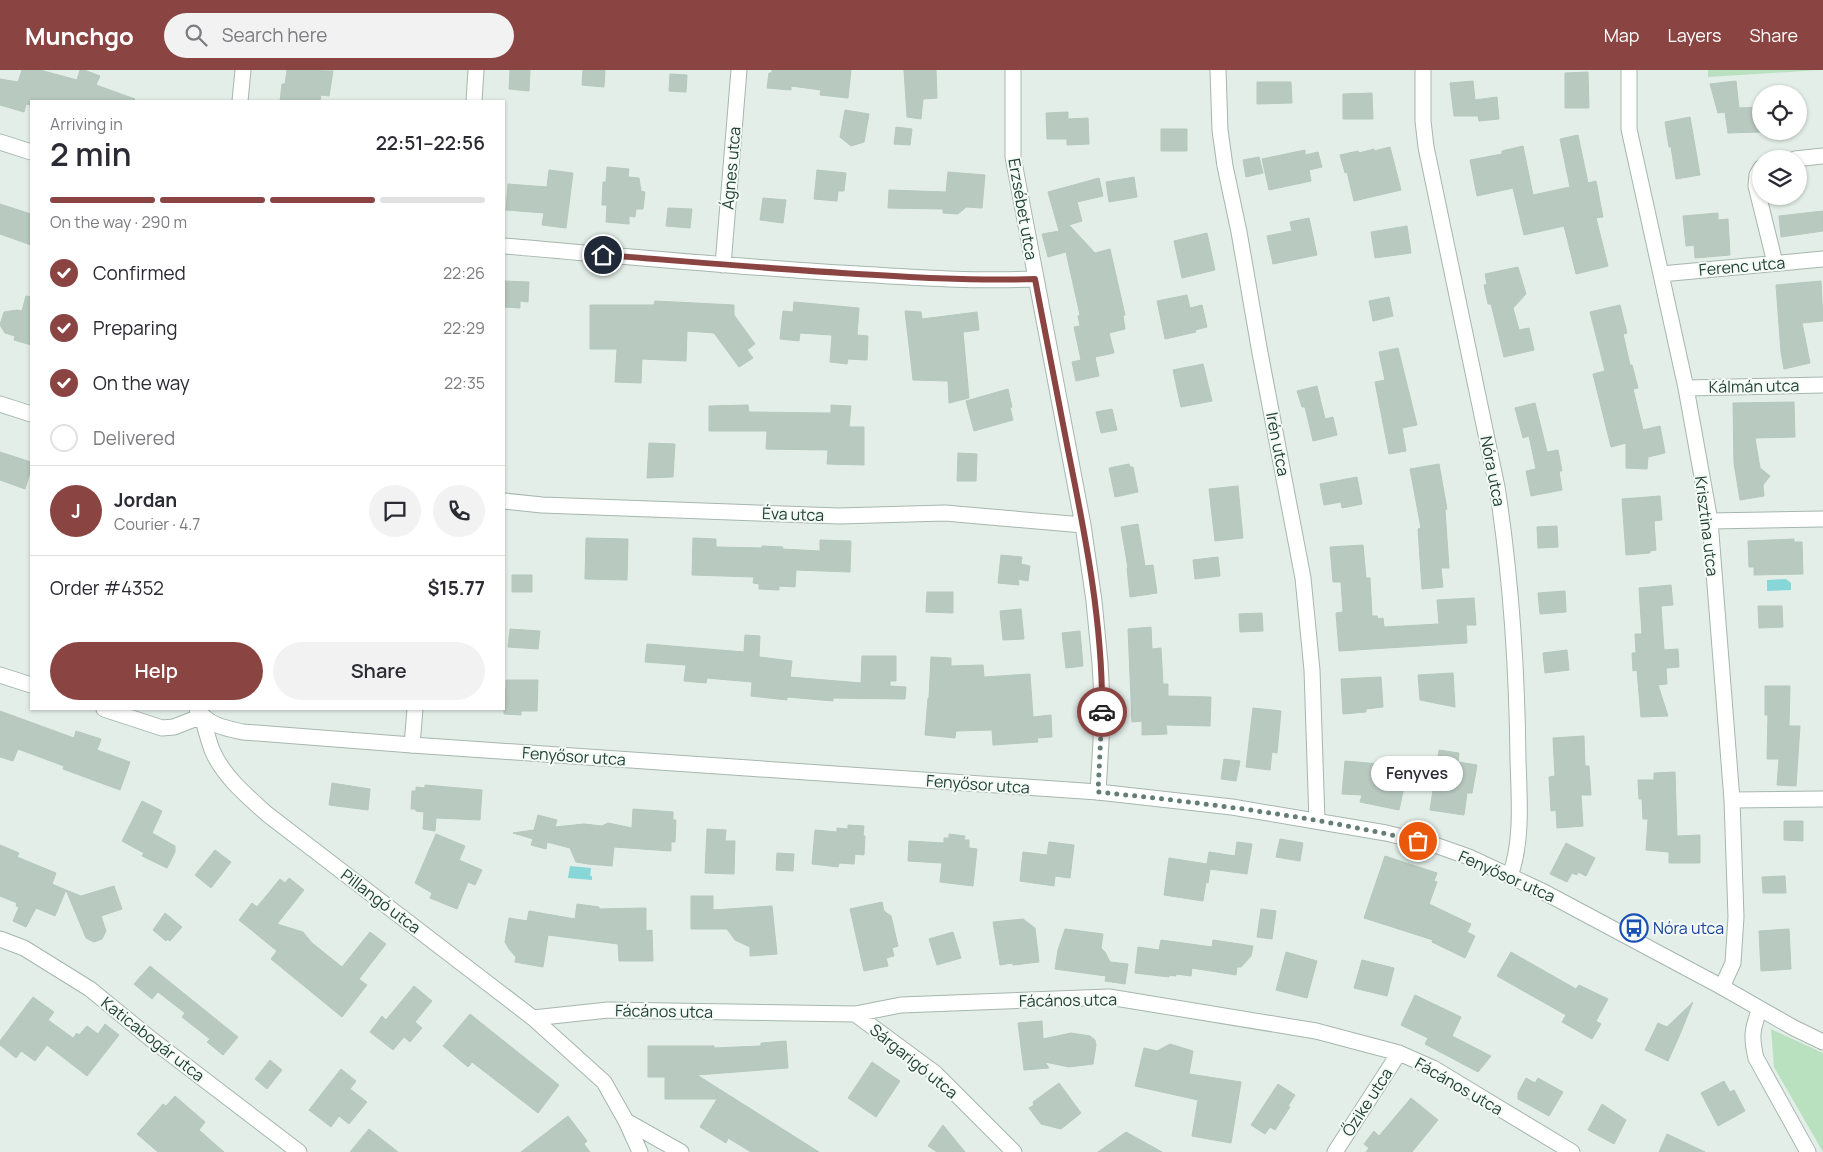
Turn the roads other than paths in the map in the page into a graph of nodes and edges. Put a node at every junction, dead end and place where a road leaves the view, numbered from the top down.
1 (243, 70) edge
2 (476, 70) edge
3 (739, 70) edge
4 (1013, 70) edge
5 (1218, 70) edge
6 (1423, 70) edge
7 (1629, 70) edge
8 (240, 100) edge
9 (474, 100) edge
10 (0, 142) edge
11 (30, 152) edge
12 (1823, 156) edge
13 (1807, 158) edge
14 (1761, 205) edge
15 (505, 246) edge
16 (1823, 259) edge
17 (1775, 263) junction
18 (723, 265) junction
19 (1661, 274) junction
20 (1035, 279) junction
21 (1823, 384) edge
22 (1686, 388) junction
23 (0, 404) edge
24 (30, 414) edge
25 (505, 500) edge
26 (1823, 518) edge
27 (1710, 520) junction
28 (1083, 525) junction
29 (0, 675) edge
30 (30, 685) edge
31 (107, 710) edge
32 (415, 710) edge
33 (200, 712) edge
34 (412, 746) junction
35 (1098, 792) junction
36 (1823, 799) edge
37 (1732, 800) junction
38 (1318, 821) junction
39 (1510, 876) junction
40 (0, 939) edge
41 (1722, 987) junction
42 (1760, 1009) junction
43 (855, 1014) junction
44 (533, 1018) junction
45 (1823, 1042) edge
46 (1399, 1053) junction
47 (626, 1121) junction
48 (299, 1152) edge
49 (640, 1152) edge
50 (681, 1152) edge
51 (1014, 1152) edge
52 (1335, 1152) edge
53 (1572, 1152) edge
54 (1808, 1152) edge

1 - 8 street
2 - 9 street
3 - 18 street, Ágnes utca
4 - 20 street, Erzsébet utca
5 - 38 street, Irén utca
6 - 39 street, Nóra utca
7 - 19 street, Krisztina utca
10 - 11 street
12 - 13 street
14 - 17 street
15 - 18 street
16 - 17 street, Ferenc utca
17 - 19 street, Ferenc utca
18 - 20 street
19 - 22 street, Krisztina utca
20 - 28 street, Erzsébet utca
21 - 22 street, Kálmán utca
22 - 27 street, Krisztina utca
23 - 24 street
25 - 28 street, Éva utca
26 - 27 street
27 - 37 street, Krisztina utca
28 - 35 street, Erzsébet utca
29 - 30 street
31 - 33 street
32 - 34 street
33 - 34 street, Fenyősor utca
33 - 44 street, Pillangó utca
34 - 35 street, Fenyősor utca
35 - 38 street, Fenyősor utca
36 - 37 street
37 - 41 street, Krisztina utca
38 - 39 street, Fenyősor utca
39 - 41 street, Fenyősor utca
40 - 48 street, Katicabogár utca
41 - 42 street, Fenyősor utca
42 - 45 street, Fenyősor utca
42 - 54 street
43 - 44 street, Fácános utca
43 - 46 street, Fácános utca
43 - 51 street, Sárgarigó utca
44 - 47 street, Pillangó utca
46 - 52 street, Őzike utca
46 - 53 street, Fácános utca
47 - 49 street, Pillangó utca
47 - 50 street

